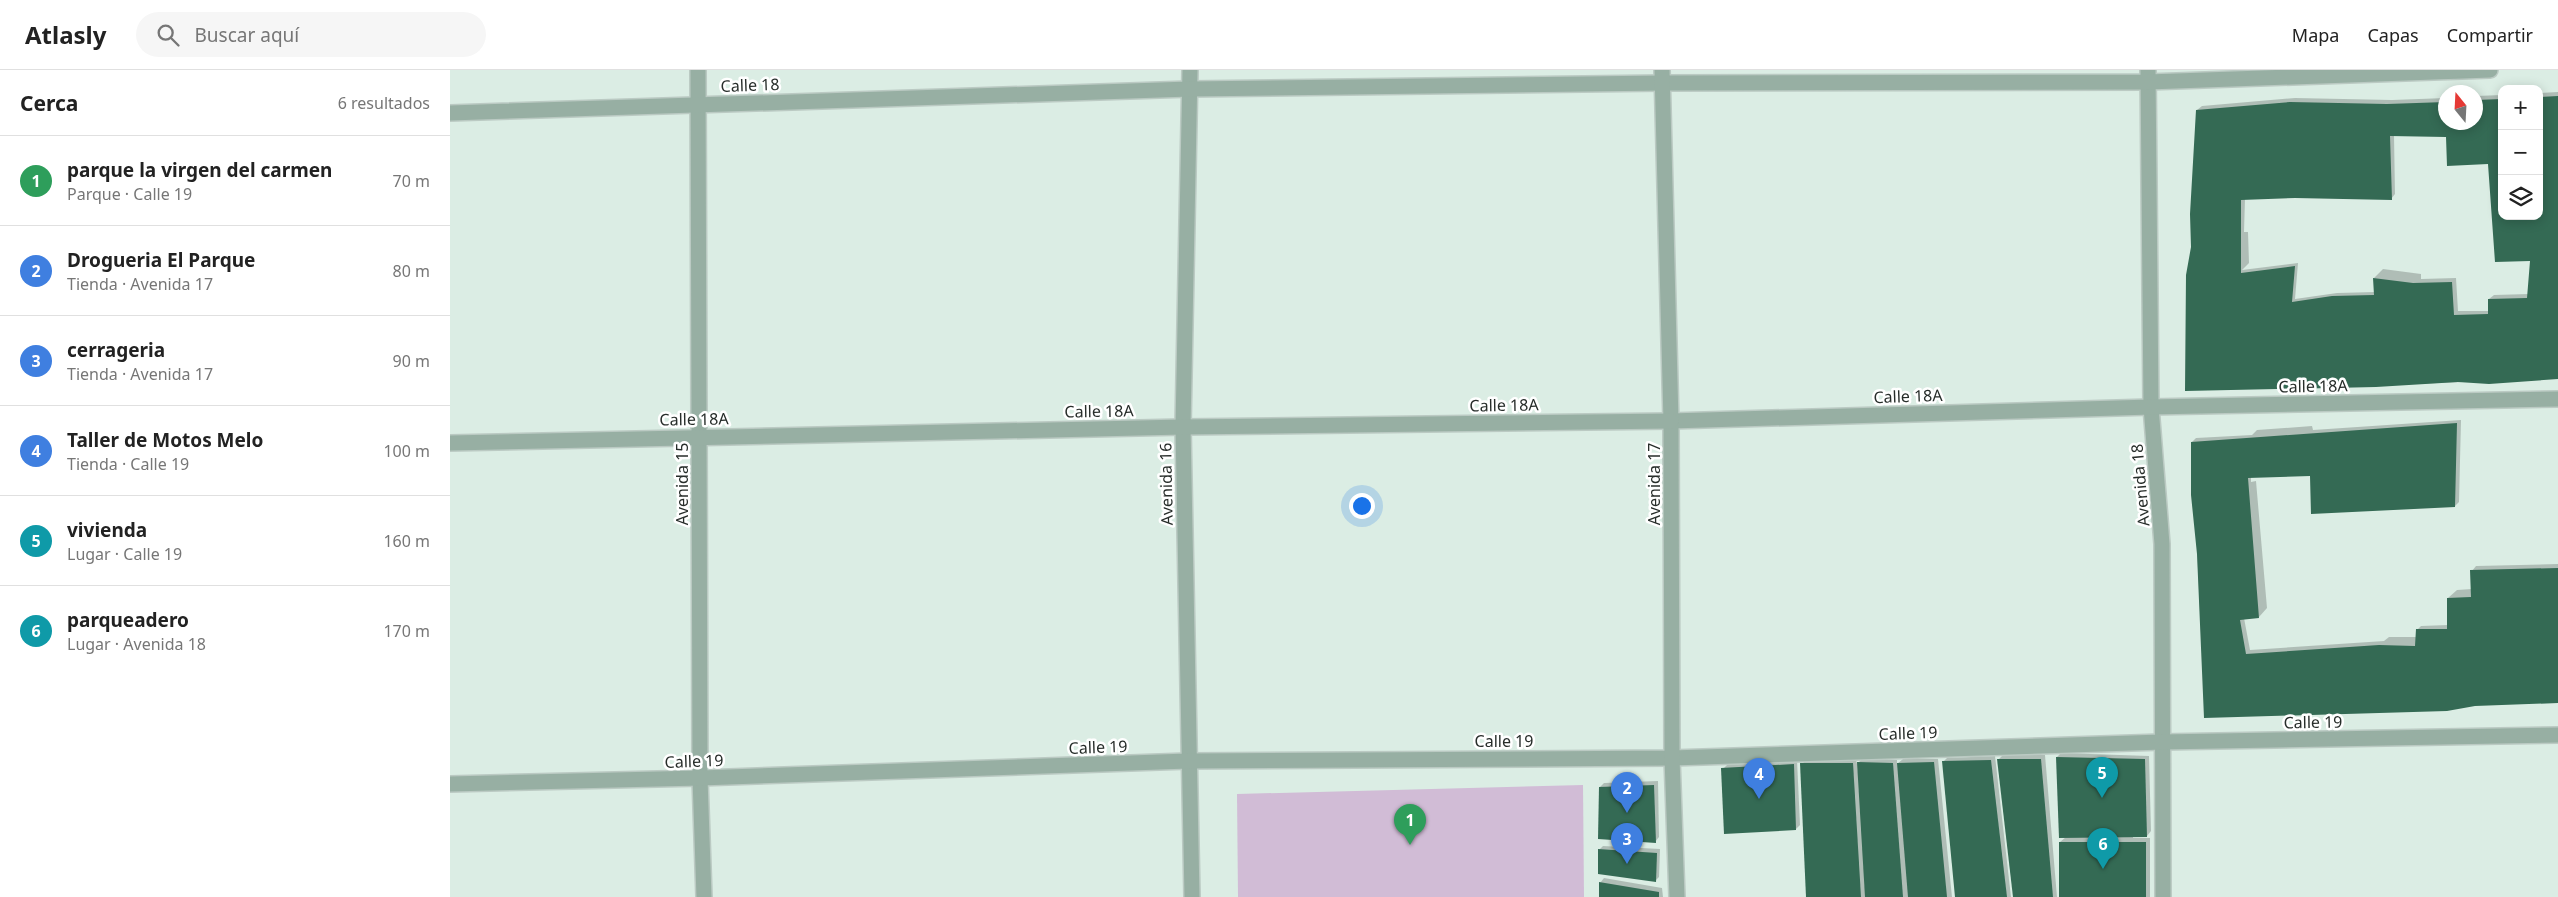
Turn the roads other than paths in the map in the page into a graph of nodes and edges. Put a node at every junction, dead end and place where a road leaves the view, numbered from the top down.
1 (698, 70) edge
2 (1190, 70) edge
3 (2490, 70) edge
4 (2148, 76) edge
5 (1662, 77) edge
6 (1190, 89) junction
7 (699, 104) junction
8 (450, 114) edge
9 (2558, 399) edge
10 (2151, 407) junction
11 (1671, 421) junction
12 (1183, 427) junction
13 (699, 436) junction
14 (450, 443) edge
15 (2558, 735) edge
16 (2162, 742) junction
17 (1672, 758) junction
18 (1188, 761) junction
19 (700, 778) junction
20 (450, 784) edge
21 (704, 897) edge
22 (1192, 897) edge
23 (1677, 897) edge
24 (2163, 897) edge

1 - 7 street, Avenida 15
2 - 6 street, Avenida 16
3 - 4 street, Calle 18
4 - 5 street, Calle 18
4 - 10 street, Avenida 18
5 - 6 street, Calle 18
5 - 11 street, Avenida 17
6 - 7 street, Calle 18
6 - 12 street, Avenida 16
7 - 8 street, Calle 18
7 - 13 street, Avenida 15
9 - 10 street, Calle 18A
10 - 11 street, Calle 18A
10 - 16 street, Avenida 18
11 - 12 street, Calle 18A
11 - 17 street, Avenida 17
12 - 13 street, Calle 18A
12 - 18 street, Avenida 16
13 - 14 street, Calle 18A
13 - 19 street, Avenida 15
15 - 16 street, Calle 19
16 - 17 street, Calle 19
16 - 24 street, Avenida 18
17 - 18 street, Calle 19
17 - 23 street, Avenida 17
18 - 19 street, Calle 19
18 - 22 street, Avenida 16
19 - 20 street, Calle 19
19 - 21 street, Avenida 15

